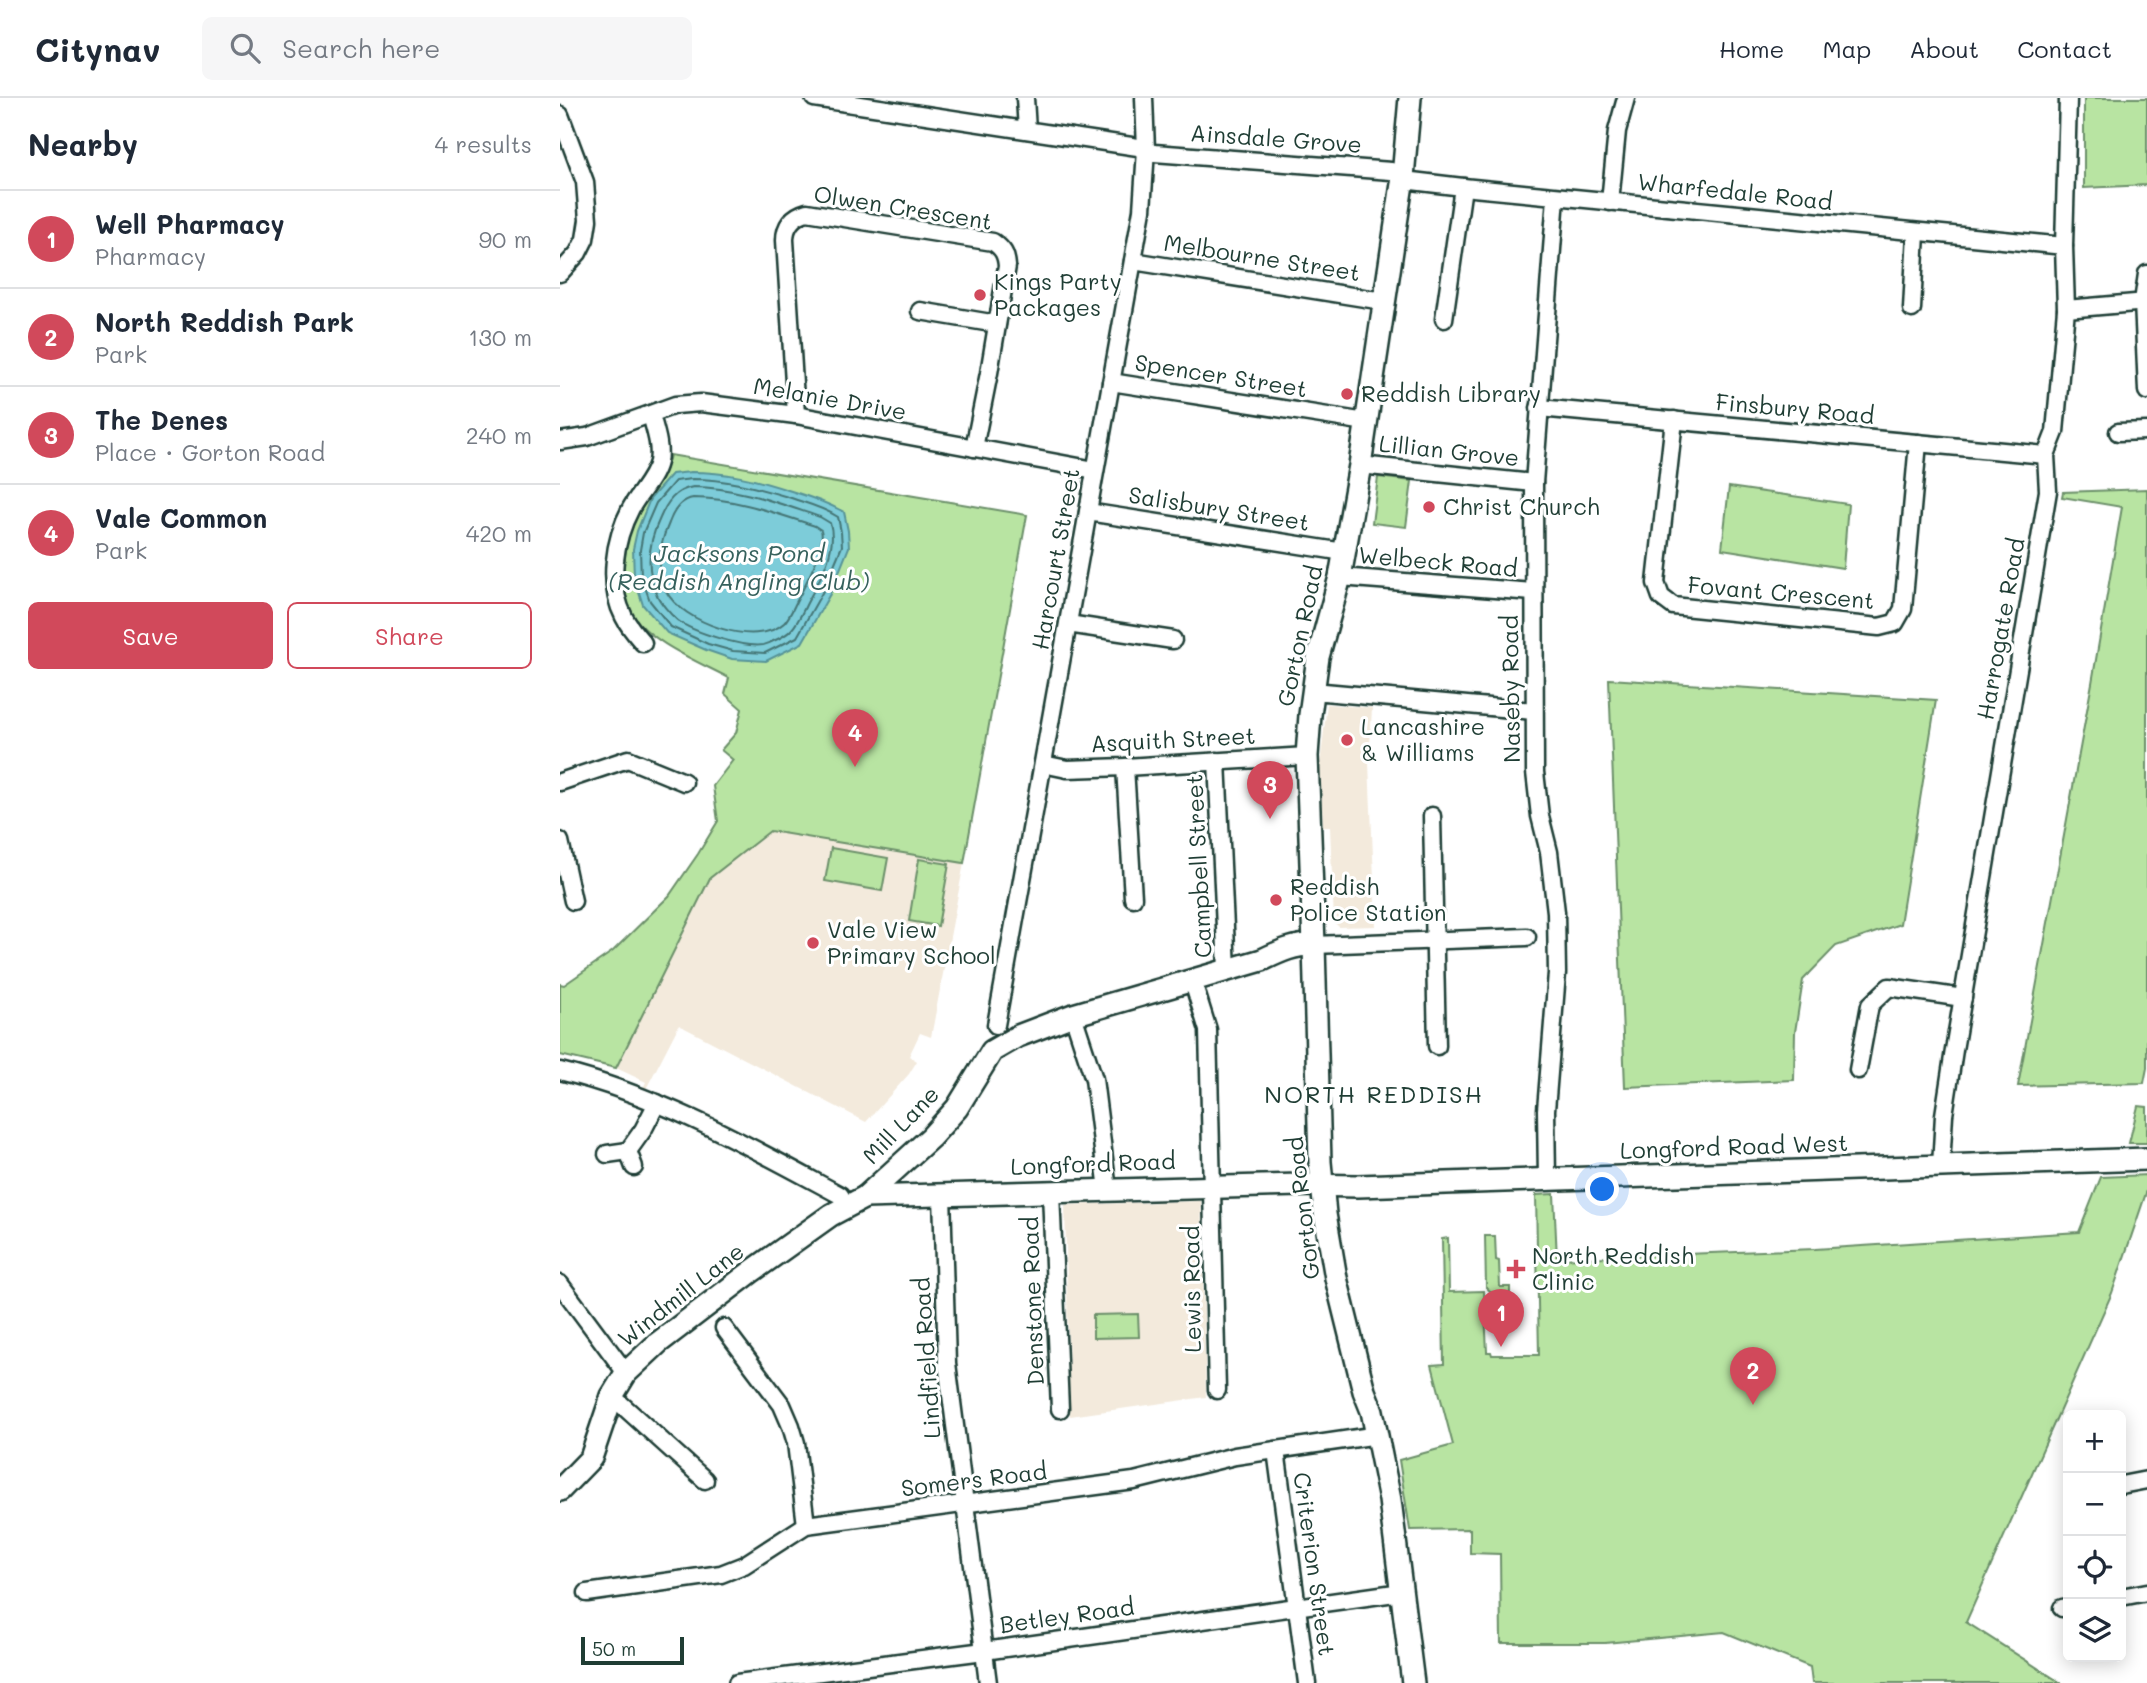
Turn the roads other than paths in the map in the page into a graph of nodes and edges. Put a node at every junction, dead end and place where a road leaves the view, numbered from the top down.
1 (814, 98) edge
2 (1026, 98) edge
3 (1144, 98) edge
4 (1410, 98) edge
5 (1626, 98) edge
6 (2068, 98) edge
7 (560, 115) edge
8 (1027, 130) junction
9 (1146, 150) junction
10 (1403, 177) junction
11 (1463, 187) junction
12 (1556, 197) junction
13 (1610, 202) junction
14 (1916, 233) junction
15 (2064, 246) junction
16 (1133, 261) junction
17 (560, 273) edge
18 (2147, 274) edge
19 (1383, 301) junction
20 (2145, 302) edge
21 (1912, 309) dead end
22 (2066, 309) junction
23 (920, 311) dead end
24 (1444, 319) dead end
25 (997, 324) junction
26 (1111, 382) junction
27 (2147, 391) edge
28 (1539, 408) junction
29 (651, 415) junction
30 (796, 415) junction
31 (1674, 421) junction
32 (1366, 422) junction
33 (2147, 431) edge
34 (2118, 432) dead end
35 (560, 441) edge
36 (1918, 443) junction
37 (974, 448) junction
38 (2046, 455) junction
39 (1360, 465) junction
40 (1095, 470) junction
41 (1534, 483) junction
42 (1088, 512) junction
43 (1344, 552) junction
44 (1340, 577) junction
45 (1533, 592) junction
46 (1068, 624) junction
47 (1173, 640) dead end
48 (643, 643) dead end
49 (1312, 691) junction
50 (1534, 711) junction
51 (1307, 756) junction
52 (1217, 761) junction
53 (1043, 764) junction
54 (1125, 767) junction
55 (560, 782) edge
56 (684, 782) dead end
57 (1432, 817) dead end
58 (560, 841) edge
59 (1133, 898) dead end
60 (573, 901) dead end
61 (1527, 937) dead end
62 (1435, 940) junction
63 (1314, 944) junction
64 (1262, 960) junction
65 (1227, 969) junction
66 (1315, 969) junction
67 (1192, 979) junction
68 (1962, 998) junction
69 (1073, 1015) junction
70 (996, 1026) dead end
71 (1437, 1046) dead end
72 (1858, 1070) dead end
73 (560, 1071) edge
74 (657, 1103) junction
75 (628, 1151) junction
76 (607, 1154) dead end
77 (2147, 1160) edge
78 (901, 1165) junction
79 (1941, 1166) junction
80 (634, 1167) dead end
81 (1547, 1179) junction
82 (1322, 1186) junction
83 (1212, 1187) junction
84 (1108, 1191) junction
85 (1051, 1192) junction
86 (942, 1195) junction
87 (915, 1196) junction
88 (856, 1201) junction
89 (560, 1284) edge
90 (724, 1328) dead end
91 (626, 1373) junction
92 (1217, 1390) dead end
93 (612, 1396) junction
94 (1060, 1409) dead end
95 (1378, 1435) junction
96 (1276, 1450) junction
97 (563, 1480) edge
98 (705, 1480) dead end
99 (2147, 1480) edge
100 (2126, 1484) edge
101 (964, 1504) junction
102 (806, 1525) junction
103 (1402, 1592) junction
104 (2147, 1592) edge
105 (587, 1594) dead end
106 (2126, 1596) edge
107 (1297, 1607) junction
108 (984, 1651) junction
109 (737, 1683) edge
110 (988, 1683) edge
111 (1307, 1683) edge
112 (1413, 1683) edge

1 - 8 street, Ainsdale Grove
2 - 8 street
3 - 9 street, Harcourt Street
4 - 10 street, Gorton Road
5 - 13 street
6 - 15 street, Harrogate Road
7 - 17 street
8 - 9 street, Ainsdale Grove
9 - 10 street, Ainsdale Grove
9 - 16 street, Harcourt Street
10 - 11 street, Wharfedale Road
10 - 19 street, Gorton Road
11 - 12 street, Wharfedale Road
11 - 24 street
12 - 13 street, Wharfedale Road
12 - 28 street, Naseby Road
13 - 14 street, Wharfedale Road
14 - 15 street, Wharfedale Road
14 - 21 street
15 - 22 street, Harrogate Road
16 - 19 street, Melbourne Street
16 - 26 street, Harcourt Street
18 - 20 street
19 - 32 street, Gorton Road
20 - 22 street
20 - 27 street
22 - 38 street, Harrogate Road
23 - 25 street
25 - 30 street, Olwen Crescent
25 - 37 street, Olwen Crescent
26 - 32 street, Spencer Street
26 - 40 street, Harcourt Street
28 - 31 street, Finsbury Road
28 - 41 street, Naseby Road
29 - 30 street, Melanie Drive
29 - 35 street, Melanie Drive
29 - 48 street
30 - 37 street, Melanie Drive
31 - 36 street, Finsbury Road
31 - 36 street, Fovant Crescent
32 - 39 street, Gorton Road
33 - 34 street
36 - 38 street, Finsbury Road
37 - 40 street, Melanie Drive
38 - 68 street, Harrogate Road
39 - 41 street, Lillian Grove
39 - 43 street, Gorton Road
40 - 42 street, Harcourt Street
41 - 45 street, Naseby Road
42 - 43 street, Salisbury Street
42 - 46 street, Harcourt Street
43 - 44 street, Gorton Road
44 - 45 street, Welbeck Road
44 - 49 street, Gorton Road
45 - 50 street, Naseby Road
46 - 47 street
46 - 53 street, Harcourt Street
49 - 50 street
49 - 51 street, Gorton Road
50 - 81 street, Naseby Road
51 - 52 street, Asquith Street
51 - 63 street, Gorton Road
52 - 54 street, Asquith Street
52 - 65 street, Campbell Street
53 - 54 street, Asquith Street
53 - 70 street, Harcourt Street
54 - 59 street
55 - 56 street
57 - 62 street
58 - 60 street
61 - 62 street
62 - 63 street
62 - 71 street
63 - 64 street, Mill Lane
63 - 66 street, Gorton Road
64 - 65 street, Mill Lane
64 - 66 street
65 - 67 street, Mill Lane
66 - 82 street, Gorton Road
67 - 69 street, Mill Lane
67 - 83 street, Lewis Road
68 - 72 street
68 - 79 street, Harrogate Road
69 - 78 street, Mill Lane
69 - 84 street
73 - 74 street
74 - 75 street
74 - 88 street
75 - 76 street
75 - 80 street
77 - 79 street, Longford Road West
78 - 87 street
78 - 88 street, Mill Lane
79 - 81 street, Longford Road West
81 - 82 street, Longford Road West
82 - 83 street, Longford Road
82 - 95 street, Gorton Road
83 - 84 street, Longford Road
83 - 92 street, Lewis Road
84 - 85 street, Longford Road
85 - 86 street, Longford Road
85 - 94 street, Denstone Road
86 - 87 street, Longford Road
86 - 101 street, Lindfield Road
87 - 88 street, Longford Road
88 - 91 street, Windmill Lane
89 - 91 street
90 - 102 street
91 - 93 street, Windmill Lane
93 - 97 street, Windmill Lane
93 - 98 street
95 - 96 street, Somers Road
95 - 103 street, Gorton Road
96 - 101 street, Somers Road
96 - 107 street, Criterion Street
99 - 100 street
101 - 102 street, Somers Road
101 - 108 street, Lindfield Road
102 - 105 street, Somers Road
103 - 107 street, Betley Road
103 - 112 street, Gorton Road
104 - 106 street
107 - 108 street, Betley Road
107 - 111 street, Criterion Street
108 - 109 street, Betley Road
108 - 110 street, Lindfield Road

